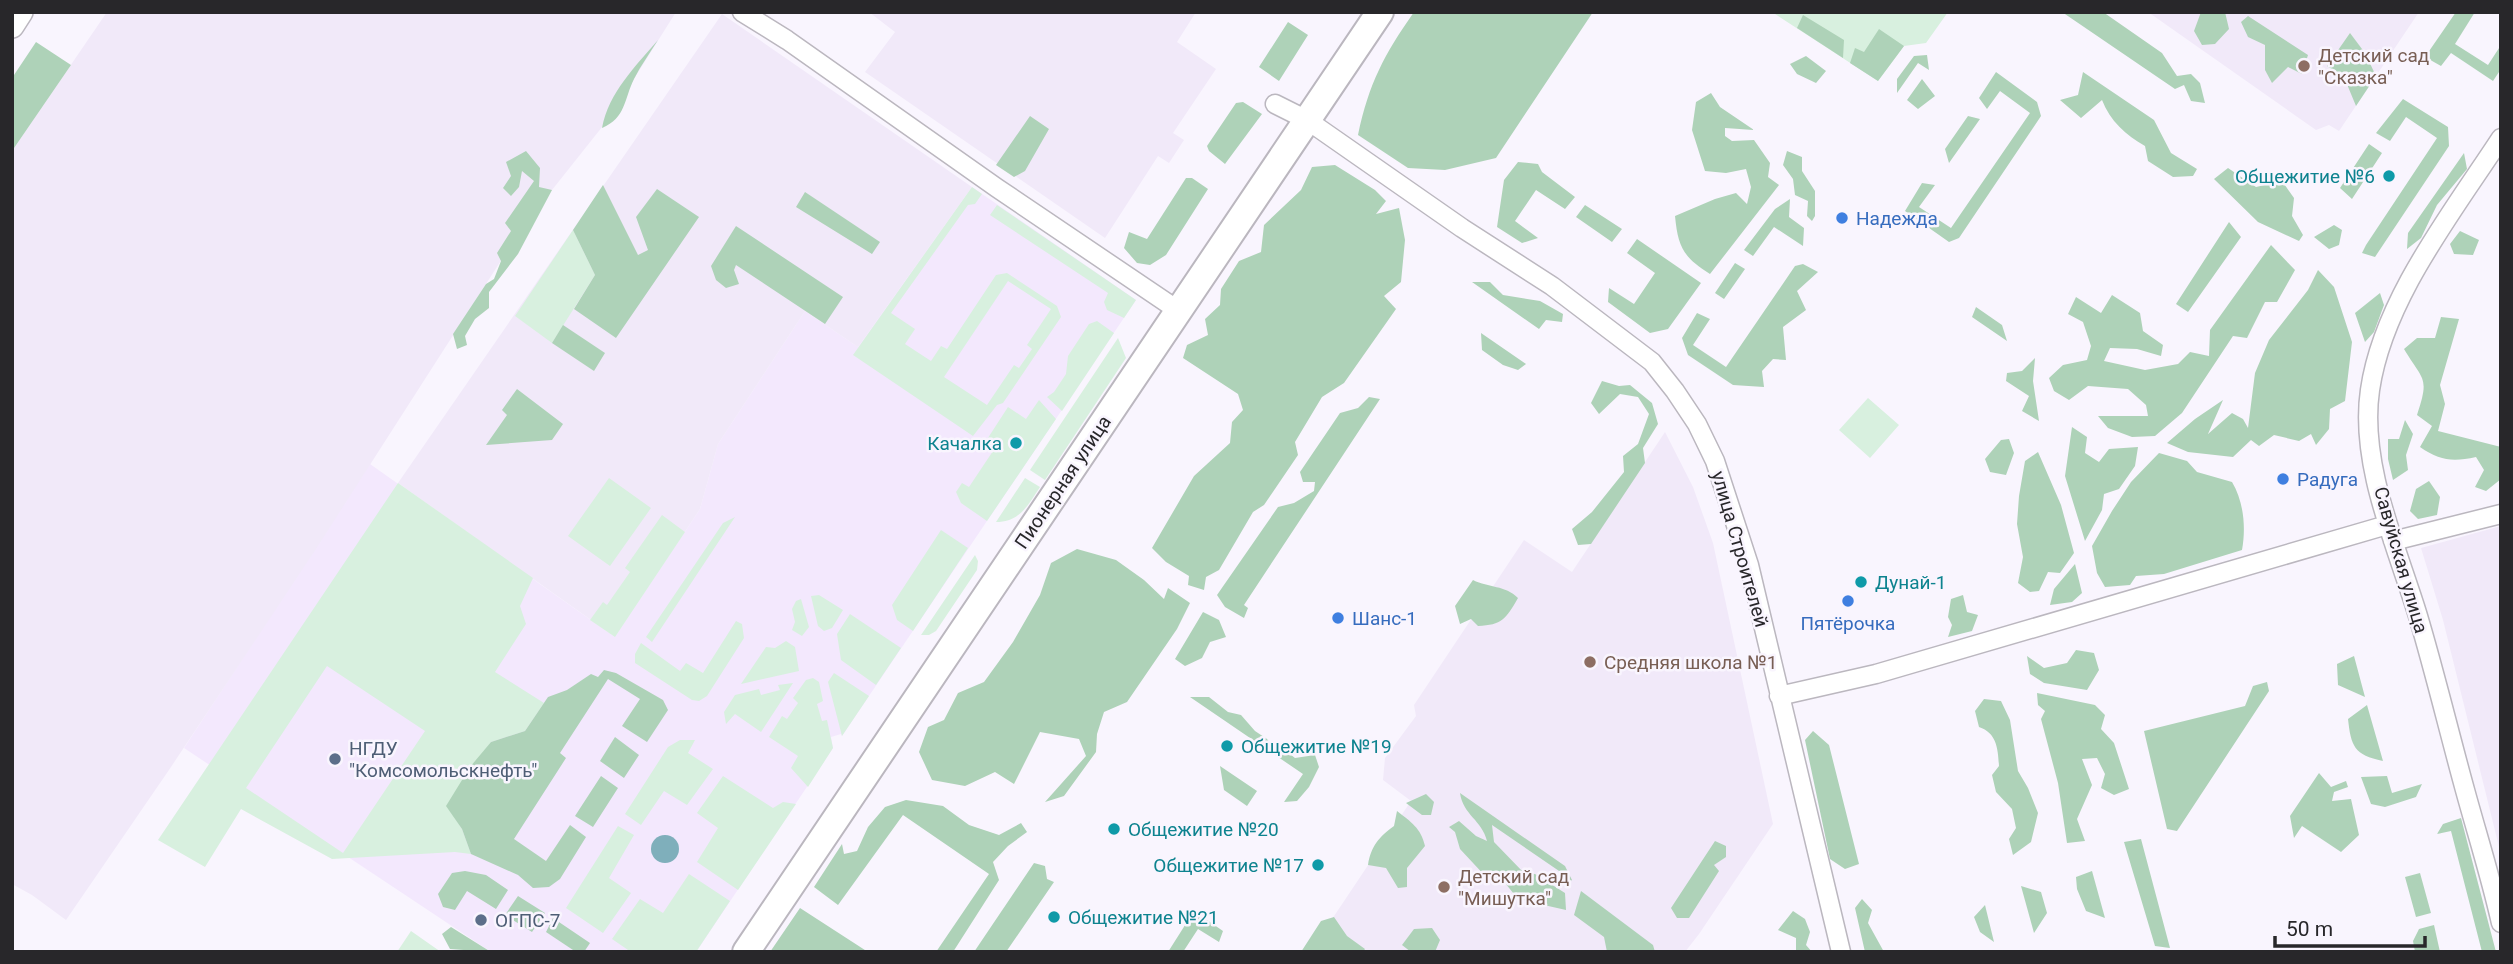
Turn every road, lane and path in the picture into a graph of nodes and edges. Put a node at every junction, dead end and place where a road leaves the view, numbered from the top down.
1 (22, 12) edge
2 (743, 12) edge
3 (1380, 12) edge
4 (12, 26) edge
5 (1275, 103) dead end
6 (1307, 120) junction
7 (2501, 138) edge
8 (1179, 311) junction
9 (2501, 514) edge
10 (2390, 533) junction
11 (1779, 696) junction
12 (2501, 922) edge
13 (746, 952) edge
14 (1841, 952) edge

1 - 4 street
2 - 8 street
3 - 6 main road, Пионерная улица
5 - 6 street, улица Строителей
6 - 8 main road, Пионерная улица
6 - 11 street, улица Строителей
7 - 10 street, Савуйская улица
8 - 13 main road, Пионерная улица
9 - 10 street
10 - 11 street
10 - 12 street, Савуйская улица
11 - 14 street, улица Строителей

